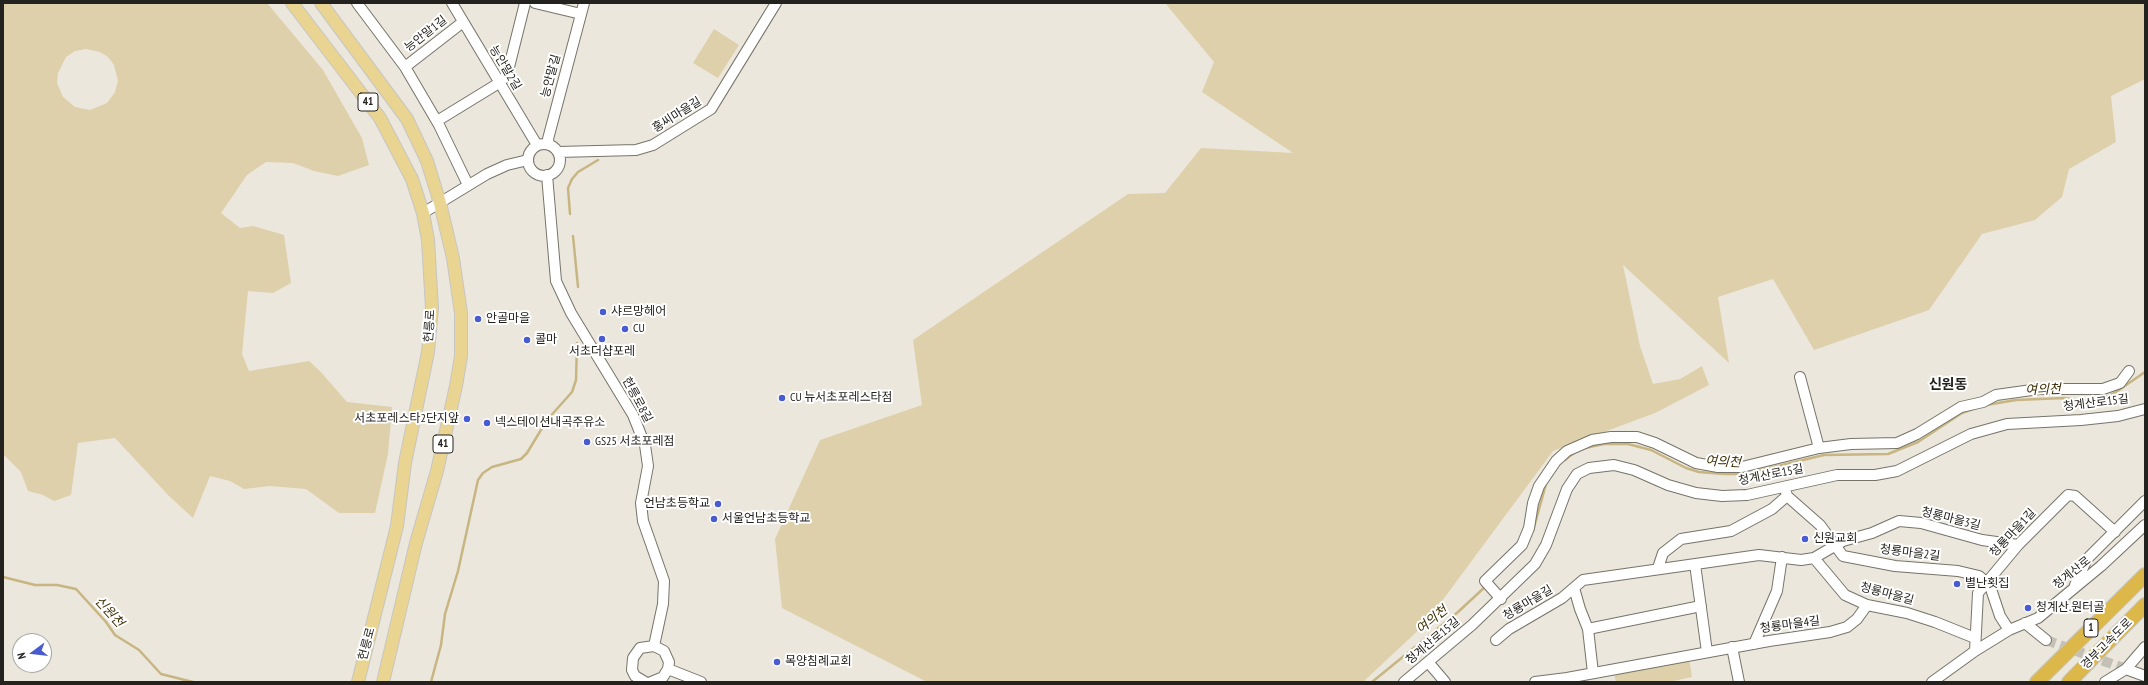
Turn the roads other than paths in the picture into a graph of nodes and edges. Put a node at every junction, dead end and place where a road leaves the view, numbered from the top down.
1 (292, 3) edge
2 (321, 3) edge
3 (452, 3) edge
4 (525, 3) edge
5 (536, 3) edge
6 (584, 3) edge
7 (776, 3) edge
8 (360, 4) edge
9 (582, 14) junction
10 (463, 22) junction
11 (405, 67) junction
12 (499, 83) junction
13 (437, 121) junction
14 (537, 145) junction
15 (549, 145) junction
16 (558, 152) junction
17 (528, 160) junction
18 (547, 176) junction
19 (468, 185) junction
20 (440, 203) junction
21 (423, 212) junction
22 (2129, 371) dead end
23 (1800, 377) dead end
24 (2145, 409) edge
25 (1819, 448) junction
26 (1786, 492) junction
27 (2145, 501) edge
28 (2145, 525) edge
29 (2114, 532) junction
30 (2018, 545) junction
31 (1834, 546) junction
32 (1782, 557) junction
33 (1814, 558) junction
34 (1695, 564) junction
35 (1658, 568) junction
36 (2145, 575) edge
37 (1986, 582) junction
38 (2074, 587) junction
39 (1574, 588) junction
40 (1501, 599) junction
41 (1867, 605) junction
42 (2145, 605) edge
43 (1701, 606) junction
44 (2025, 623) junction
45 (1588, 628) junction
46 (2009, 630) junction
47 (1975, 638) junction
48 (1496, 640) dead end
49 (2046, 640) tunnel mouth
50 (1754, 644) junction
51 (654, 646) junction
52 (2145, 647) edge
53 (1732, 648) junction
54 (1975, 651) junction
55 (1707, 652) junction
56 (1428, 662) junction
57 (668, 669) junction
58 (2126, 669) junction
59 (1593, 673) junction
60 (2145, 676) edge
61 (358, 682) edge
62 (383, 682) edge
63 (645, 682) edge
64 (651, 682) edge
65 (701, 682) edge
66 (1404, 682) edge
67 (1445, 682) edge
68 (1535, 682) edge
69 (1739, 682) edge
70 (1932, 682) edge
71 (2037, 682) edge
72 (2069, 682) edge
73 (2105, 682) edge

1 - 21 main road, 헌릉로 / 41
2 - 20 main road, 헌릉로 / 41
3 - 10 street, 능안말2길
4 - 12 street
5 - 9 street
6 - 9 street, 능안말길
7 - 16 street, 홍씨마을길
8 - 11 street, 능안말1길
9 - 15 street, 능안말길
10 - 11 street, 능안말1길
10 - 12 street, 능안말2길
11 - 13 street, 능안말1길
12 - 13 street
12 - 14 street, 능안말2길
13 - 19 street, 능안말1길
14 - 15 street
14 - 17 street
15 - 16 street
16 - 18 street
17 - 18 street
17 - 19 street
18 - 51 street, 헌릉로8길
19 - 20 street
20 - 21 street
20 - 62 main road, 헌릉로 / 41
21 - 61 main road, 헌릉로 / 41
22 - 25 street
23 - 25 street
24 - 26 street, 청계산로15길
25 - 40 street
26 - 31 street
26 - 35 street
26 - 40 street, 청계산로15길
27 - 29 street
28 - 38 street, 청계산로
29 - 30 street, 청룡마을1길
29 - 38 street
30 - 31 street, 청룡마을3길
30 - 37 street, 청룡마을1길
31 - 33 street, 청룡마을3길
31 - 37 street, 청룡마을2길
32 - 33 street, 청룡마을길
32 - 34 street, 청룡마을길
32 - 50 street
33 - 41 street, 청룡마을길
34 - 35 street, 청룡마을길
34 - 43 street
35 - 39 street, 청룡마을길
36 - 71 highway, 경부고속도로 / 1
37 - 46 street
37 - 47 street, 청룡마을1길
38 - 44 street, 청계산로
39 - 45 street
39 - 48 street, 청룡마을길
40 - 56 street, 청계산로15길
41 - 47 street, 청룡마을길
41 - 50 street, 청룡마을4길
42 - 72 highway, 경부고속도로 / 1
43 - 45 street
43 - 55 street
44 - 46 street, 청계산로
44 - 49 street
45 - 59 street
46 - 54 street, 청계산로
47 - 54 street, 청룡마을1길
50 - 53 street, 청룡마을4길
51 - 57 street
51 - 63 street
52 - 58 street
53 - 55 street, 청룡마을4길
53 - 69 street
54 - 70 street, 청계산로
55 - 59 street, 청룡마을4길
56 - 66 street, 청계산로15길
56 - 67 street
57 - 64 street
57 - 65 street
58 - 60 street
58 - 73 street
59 - 68 street, 청룡마을4길

